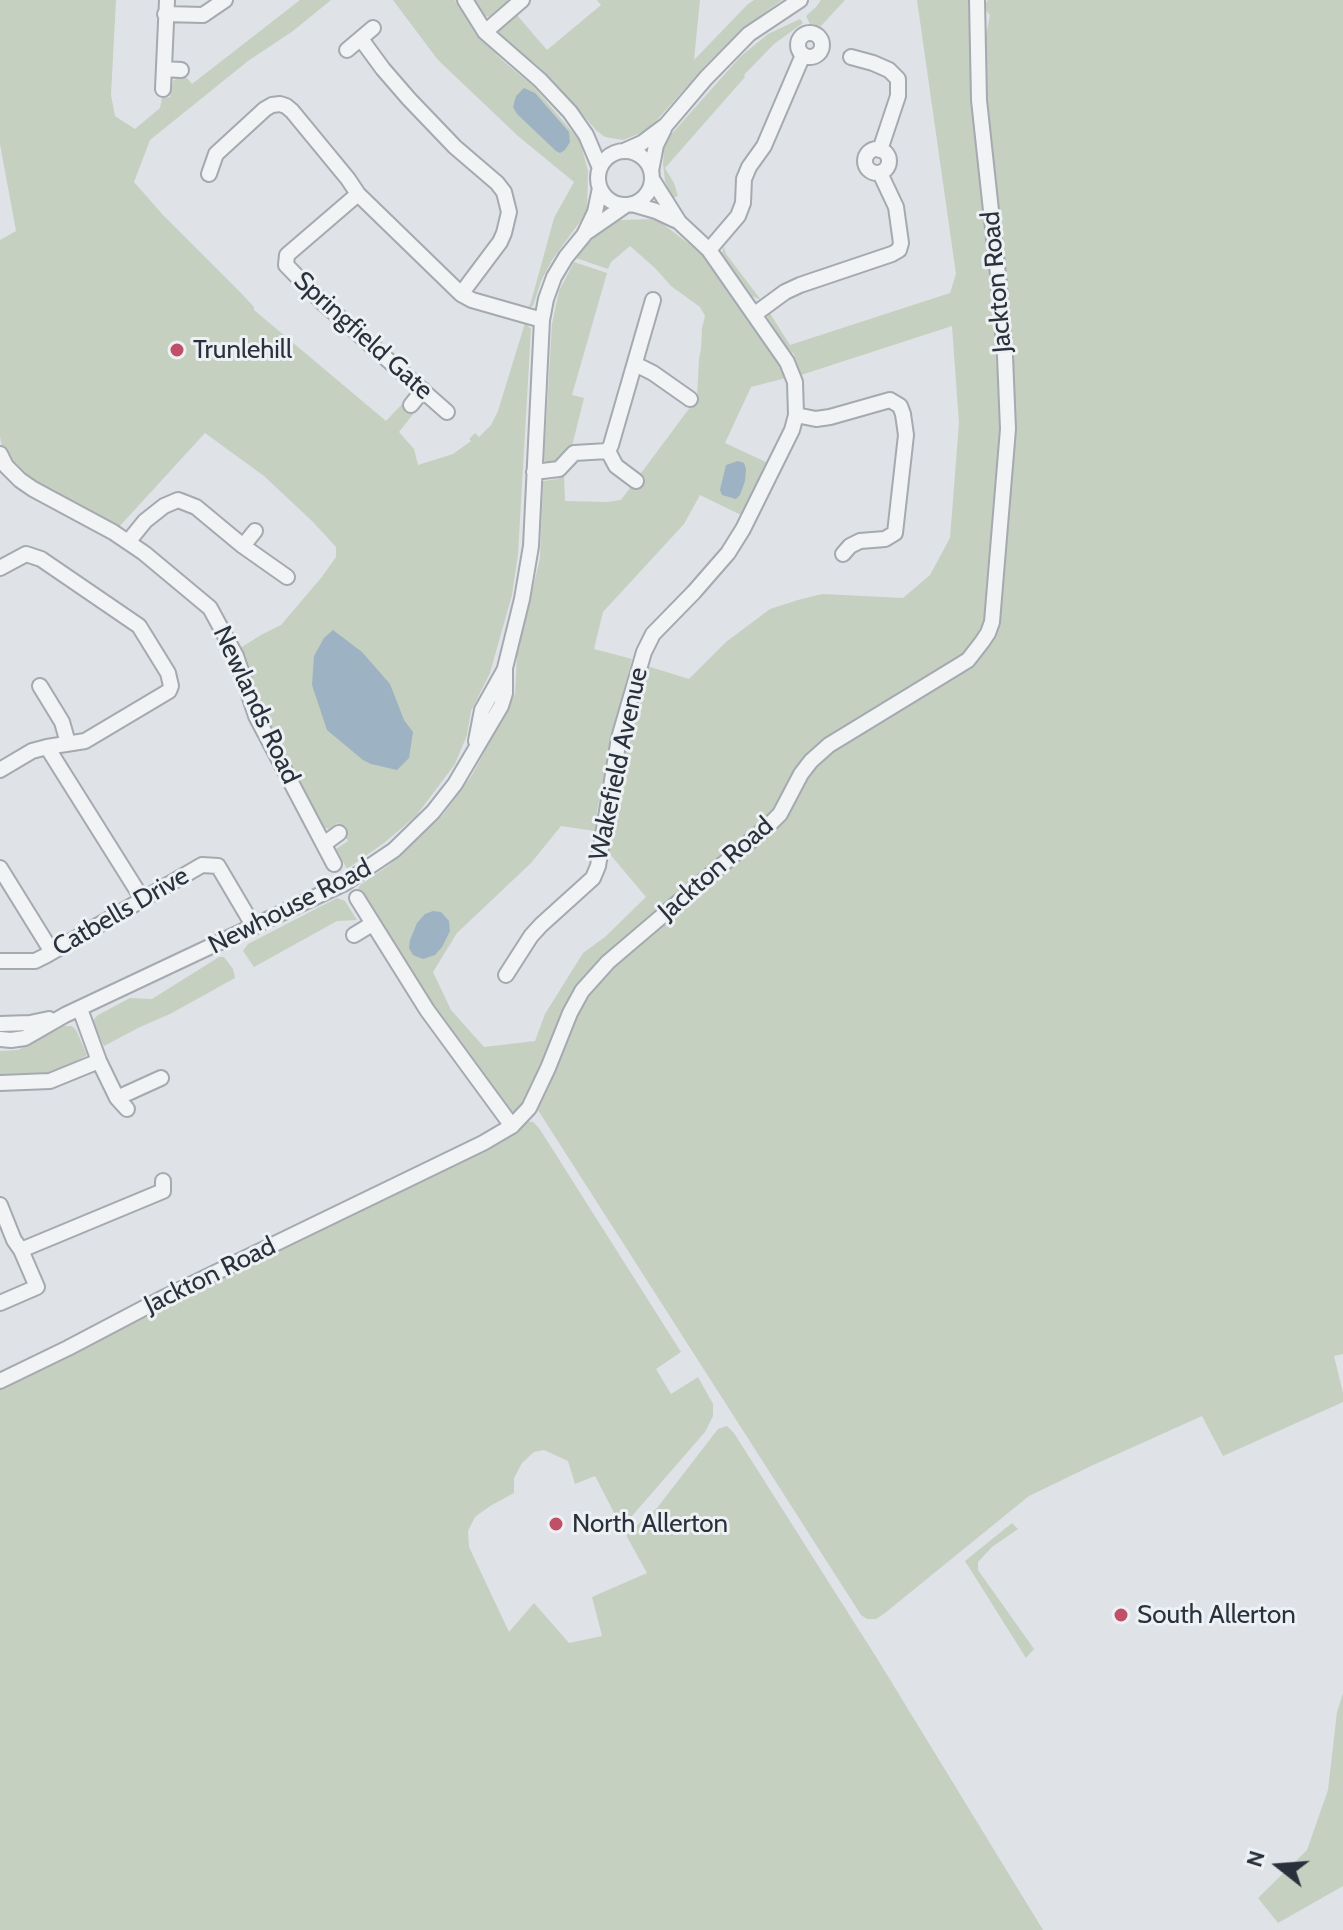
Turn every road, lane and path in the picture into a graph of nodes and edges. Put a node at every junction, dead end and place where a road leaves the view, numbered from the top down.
1 (225, 0) edge
2 (465, 0) edge
3 (522, 0) edge
4 (800, 0) edge
5 (977, 0) edge
6 (166, 7) edge
7 (373, 28) dead end
8 (485, 32) junction
9 (361, 39) junction
10 (878, 48) dead end
11 (347, 50) dead end
12 (803, 55) dead end
13 (851, 57) dead end
14 (873, 63) junction
15 (164, 69) junction
16 (181, 70) dead end
17 (163, 89) dead end
18 (666, 125) junction
19 (586, 135) junction
20 (620, 152) junction
21 (600, 168) junction
22 (209, 174) dead end
23 (652, 175) junction
24 (600, 188) junction
25 (358, 194) junction
26 (629, 204) junction
27 (679, 222) junction
28 (584, 235) junction
29 (709, 250) junction
30 (461, 294) junction
31 (653, 300) dead end
32 (755, 314) junction
33 (542, 320) junction
34 (635, 364) junction
35 (423, 390) junction
36 (690, 399) dead end
37 (411, 405) dead end
38 (447, 412) dead end
39 (796, 415) junction
40 (608, 451) junction
41 (0, 454) edge
42 (534, 472) junction
43 (636, 481) dead end
44 (854, 527) dead end
45 (255, 531) dead end
46 (128, 542) junction
47 (859, 542) junction
48 (243, 546) junction
49 (843, 554) dead end
50 (0, 568) edge
51 (287, 577) dead end
52 (40, 686) dead end
53 (68, 743) junction
54 (47, 747) junction
55 (0, 770) edge
56 (339, 833) dead end
57 (324, 844) junction
58 (334, 864) dead end
59 (0, 868) edge
60 (357, 898) dead end
61 (143, 900) junction
62 (372, 924) junction
63 (254, 927) junction
64 (354, 935) dead end
65 (52, 952) junction
66 (0, 961) edge
67 (506, 975) dead end
68 (80, 1009) junction
69 (65, 1015) junction
70 (0, 1024) edge
71 (0, 1039) edge
72 (99, 1061) junction
73 (161, 1078) dead end
74 (0, 1083) edge
75 (512, 1126) junction
76 (163, 1181) dead end
77 (0, 1205) edge
78 (21, 1250) junction
79 (0, 1303) edge
80 (0, 1381) edge

1 - 6 street
2 - 8 street
3 - 8 street
4 - 18 street
5 - 75 street, Jackton Road
6 - 15 street
7 - 9 street
8 - 19 street
9 - 11 street
9 - 30 street
10 - 14 street
12 - 29 street
13 - 14 street
14 - 32 street
15 - 16 street
15 - 17 street
18 - 20 street
18 - 23 street
19 - 20 street
19 - 21 street
20 - 21 street
20 - 23 street
21 - 24 street
22 - 25 street
23 - 26 street
23 - 27 street, Wakefield Avenue
24 - 26 street
24 - 28 street, Newhouse Road
25 - 30 street
25 - 35 street, Springfield Gate
26 - 27 street, Wakefield Avenue
26 - 28 street, Newhouse Road
27 - 29 street, Wakefield Avenue
28 - 33 street, Newhouse Road
29 - 32 street, Wakefield Avenue
30 - 33 street
31 - 34 street
32 - 39 street, Wakefield Avenue
33 - 42 street, Newhouse Road
34 - 36 street
34 - 40 street
35 - 37 street
35 - 38 street, Springfield Gate
39 - 47 street
39 - 67 street, Wakefield Avenue
40 - 42 street
40 - 43 street
41 - 46 street, Newlands Road
42 - 63 street, Newhouse Road
44 - 47 street
45 - 48 street
46 - 48 street
46 - 57 street, Newlands Road
47 - 49 street
48 - 51 street
50 - 53 street
52 - 53 street
53 - 54 street
54 - 55 street
54 - 61 street
56 - 57 street
57 - 58 street, Newlands Road
59 - 65 street
60 - 62 street
61 - 63 street, Catbells Drive
61 - 65 street, Catbells Drive
62 - 64 street
62 - 75 street
63 - 68 street, Newhouse Road
65 - 66 street, Catbells Drive
68 - 69 street, Newhouse Road
68 - 72 street
69 - 70 street, Newhouse Road
69 - 71 street, Newhouse Road
72 - 73 street
72 - 74 street
75 - 80 street, Jackton Road
76 - 78 street
77 - 78 street
78 - 79 street

